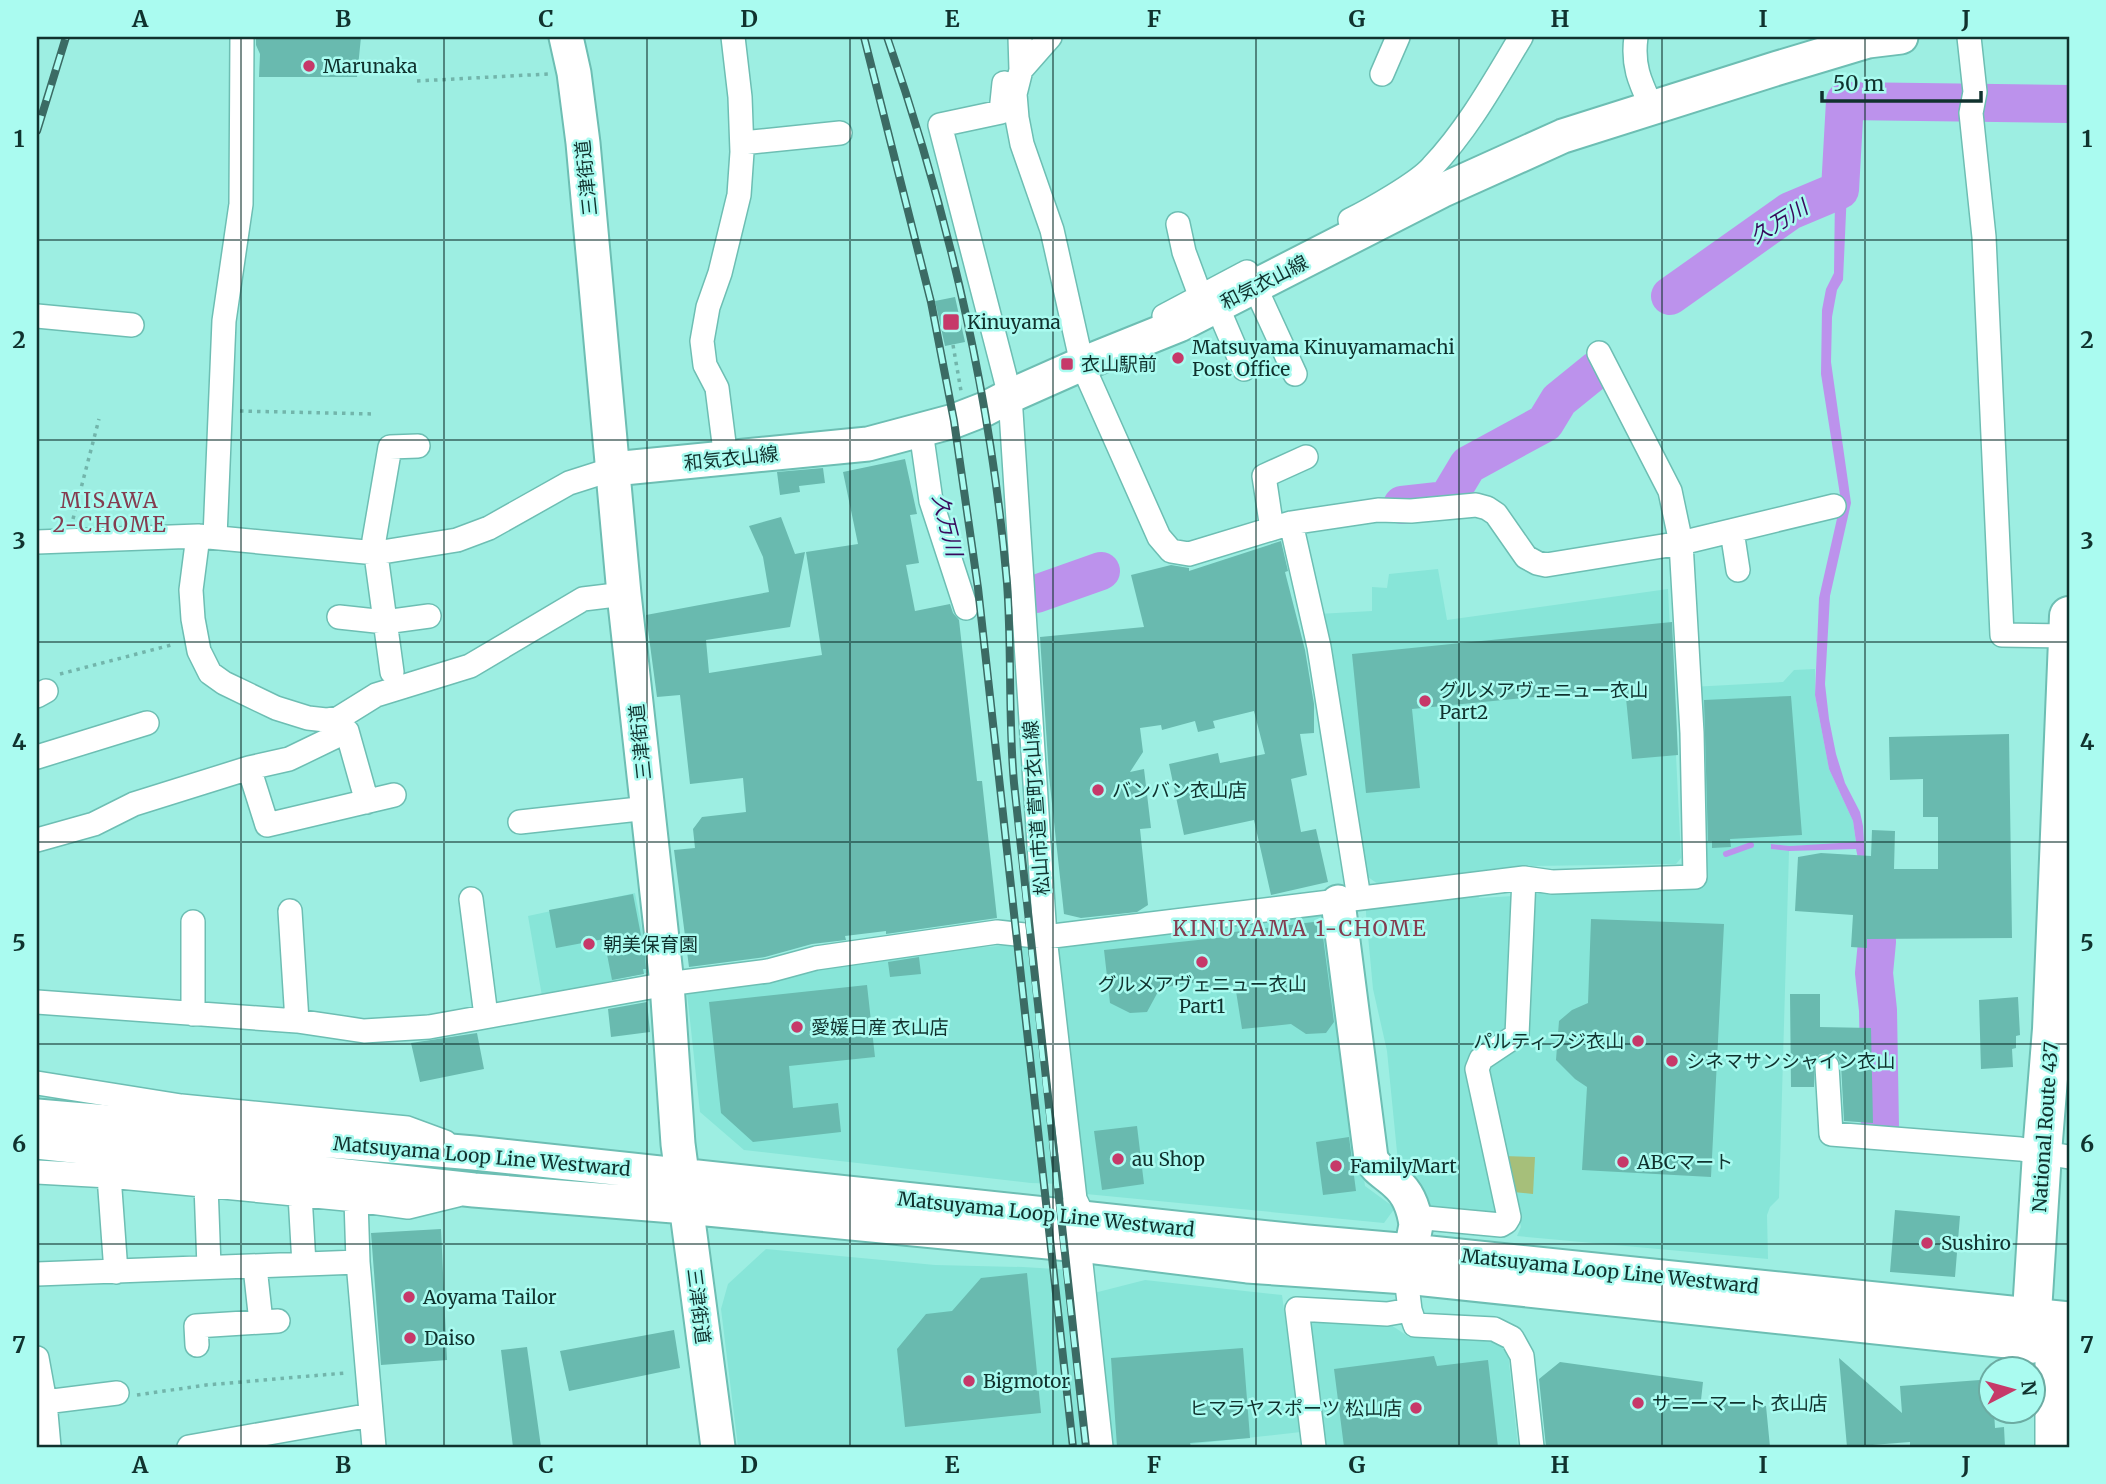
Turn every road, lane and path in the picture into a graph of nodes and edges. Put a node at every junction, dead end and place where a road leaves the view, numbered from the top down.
1 (242, 37) edge
2 (566, 37) edge
3 (733, 37) edge
4 (1020, 37) edge
5 (1050, 37) edge
6 (1398, 37) edge
7 (1521, 37) edge
8 (1636, 37) edge
9 (1901, 37) edge
10 (1969, 37) edge
11 (1857, 41) edge
12 (1021, 70) junction
13 (574, 73) junction
14 (1382, 74) dead end
15 (417, 81) dead end
16 (1652, 108) junction
17 (840, 134) dead end
18 (742, 143) junction
19 (1178, 224) dead end
20 (1255, 286) junction
21 (1209, 301) junction
22 (37, 316) edge
23 (132, 326) dead end
24 (953, 345) dead end
25 (1599, 353) dead end
26 (1082, 364) junction
27 (1244, 369) dead end
28 (1295, 374) dead end
29 (1010, 396) junction
30 (220, 411) junction
31 (374, 414) dead end
32 (965, 417) junction
33 (99, 419) dead end
34 (921, 431) junction
35 (418, 446) dead end
36 (1306, 457) dead end
37 (726, 459) junction
38 (613, 469) junction
39 (1835, 506) dead end
40 (1282, 526) junction
41 (1732, 531) junction
42 (207, 536) junction
43 (67, 541) junction
44 (37, 542) edge
45 (1681, 543) junction
46 (376, 553) junction
47 (1738, 570) dead end
48 (624, 594) junction
49 (966, 608) dead end
50 (429, 616) dead end
51 (339, 617) dead end
52 (385, 622) junction
53 (2069, 630) edge
54 (197, 638) junction
55 (392, 672) dead end
56 (48, 687) edge
57 (147, 723) dead end
58 (37, 757) edge
59 (250, 768) junction
60 (394, 795) dead end
61 (367, 802) junction
62 (648, 808) junction
63 (520, 822) dead end
64 (37, 840) edge
65 (1524, 878) junction
66 (471, 899) dead end
67 (1349, 900) junction
68 (290, 911) dead end
69 (193, 922) dead end
70 (1045, 937) junction
71 (667, 984) junction
72 (37, 1002) edge
73 (193, 1014) junction
74 (486, 1016) junction
75 (297, 1021) junction
76 (2069, 1065) edge
77 (1827, 1066) dead end
78 (37, 1083) edge
79 (37, 1116) edge
80 (37, 1142) edge
81 (474, 1153) junction
82 (2058, 1155) edge
83 (37, 1172) edge
84 (109, 1176) junction
85 (206, 1185) junction
86 (474, 1191) junction
87 (684, 1191) junction
88 (300, 1195) junction
89 (356, 1200) junction
90 (1415, 1217) junction
91 (1081, 1231) junction
92 (358, 1262) junction
93 (304, 1264) junction
94 (1409, 1264) junction
95 (209, 1267) junction
96 (255, 1267) junction
97 (116, 1272) junction
98 (37, 1275) edge
99 (1410, 1310) junction
100 (2049, 1337) edge
101 (197, 1345) dead end
102 (37, 1358) edge
103 (368, 1371) junction
104 (117, 1393) joint
105 (42, 1397) edge
106 (371, 1415) junction
107 (2032, 1424) edge
108 (49, 1447) edge
109 (189, 1447) edge
110 (374, 1447) edge
111 (718, 1447) edge
112 (1101, 1447) edge
113 (1314, 1447) edge
114 (1532, 1447) edge
115 (2032, 1447) edge
116 (2054, 1447) edge

1 - 30 street
2 - 13 street, 三津街道
3 - 18 street
4 - 12 street
5 - 12 street
6 - 14 street
7 - 21 street
8 - 16 street
9 - 11 street, 和気衣山線
10 - 53 street
11 - 16 street, 和気衣山線
12 - 26 street
12 - 29 street, 松山市道 萱町衣山線
13 - 15 path
13 - 38 street, 三津街道
16 - 20 street, 和気衣山線
17 - 18 street
18 - 37 street
19 - 21 street
20 - 21 street, 和気衣山線
20 - 28 street
21 - 26 street, 和気衣山線
21 - 27 street
22 - 23 street
24 - 32 path
25 - 45 street
26 - 29 street, 和気衣山線
26 - 40 street
29 - 32 street, 和気衣山線
29 - 70 street, 松山市道 萱町衣山線
30 - 31 path
30 - 42 street
32 - 34 street, 和気衣山線
33 - 43 path
34 - 37 street, 和気衣山線
34 - 49 street
35 - 46 street
36 - 40 street
37 - 38 street, 和気衣山線
38 - 46 street
38 - 48 street, 三津街道
39 - 41 street
40 - 45 street
40 - 67 street
41 - 45 street
41 - 47 street
42 - 43 street
42 - 46 street
42 - 54 street
43 - 44 street
45 - 65 street
46 - 52 street
48 - 54 street
48 - 62 street, 三津街道
50 - 52 street
51 - 52 street
52 - 55 street
53 - 82 highway, National Route 437
54 - 56 path
57 - 58 street
59 - 61 street
59 - 61 street
59 - 64 street
60 - 61 street
62 - 63 street
62 - 71 street, 三津街道
65 - 67 street
65 - 90 street
66 - 74 street
67 - 70 street
67 - 90 street
68 - 75 street
69 - 73 street
70 - 71 street
70 - 91 street, 松山市道 萱町衣山線
71 - 74 street
71 - 87 street, 三津街道
72 - 73 street
73 - 75 street
74 - 75 street
76 - 82 highway, National Route 437
77 - 82 street
78 - 81 street
79 - 81 street, Matsuyama Loop Line Westward
80 - 86 street, Matsuyama Loop Line Westward
81 - 87 street, Matsuyama Loop Line Westward
82 - 100 highway, National Route 437
83 - 84 street
84 - 85 street
84 - 97 street
85 - 88 street
85 - 95 street
86 - 87 street, Matsuyama Loop Line Westward
86 - 89 street
87 - 91 street, Matsuyama Loop Line Westward
87 - 111 street, 三津街道
88 - 89 street
88 - 93 street
89 - 92 street
90 - 94 street
91 - 94 street, Matsuyama Loop Line Westward
91 - 112 street, 松山市道 萱町衣山線
92 - 93 street
92 - 103 street
93 - 96 street
94 - 99 street
94 - 100 street, Matsuyama Loop Line Westward
95 - 96 street
95 - 97 street
96 - 101 street
97 - 98 street
99 - 113 street
99 - 114 street
100 - 116 main road
102 - 105 street
103 - 104 path
103 - 106 street
104 - 105 street
105 - 108 street
106 - 109 street
106 - 110 street
107 - 115 main road

